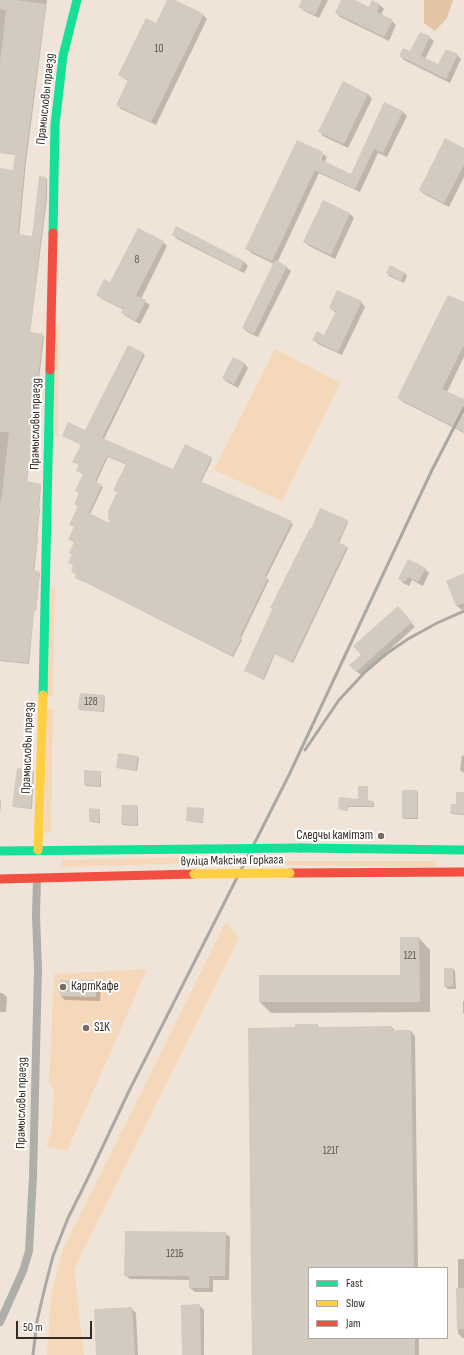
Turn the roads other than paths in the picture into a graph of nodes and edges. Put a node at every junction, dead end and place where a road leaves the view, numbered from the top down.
1 (77, 0) edge
2 (38, 850) junction
3 (464, 850) edge
4 (0, 851) edge
5 (464, 872) edge
6 (0, 879) edge
7 (38, 879) junction
8 (0, 1322) edge

1 - 2 main road, Прамысловы праезд
2 - 3 main road, вуліца Максіма Горкага, bridge
2 - 4 main road, вуліца Максіма Горкага
5 - 7 main road, вуліца Максіма Горкага, bridge
6 - 7 main road, вуліца Максіма Горкага
7 - 8 street, Прамысловы праезд

